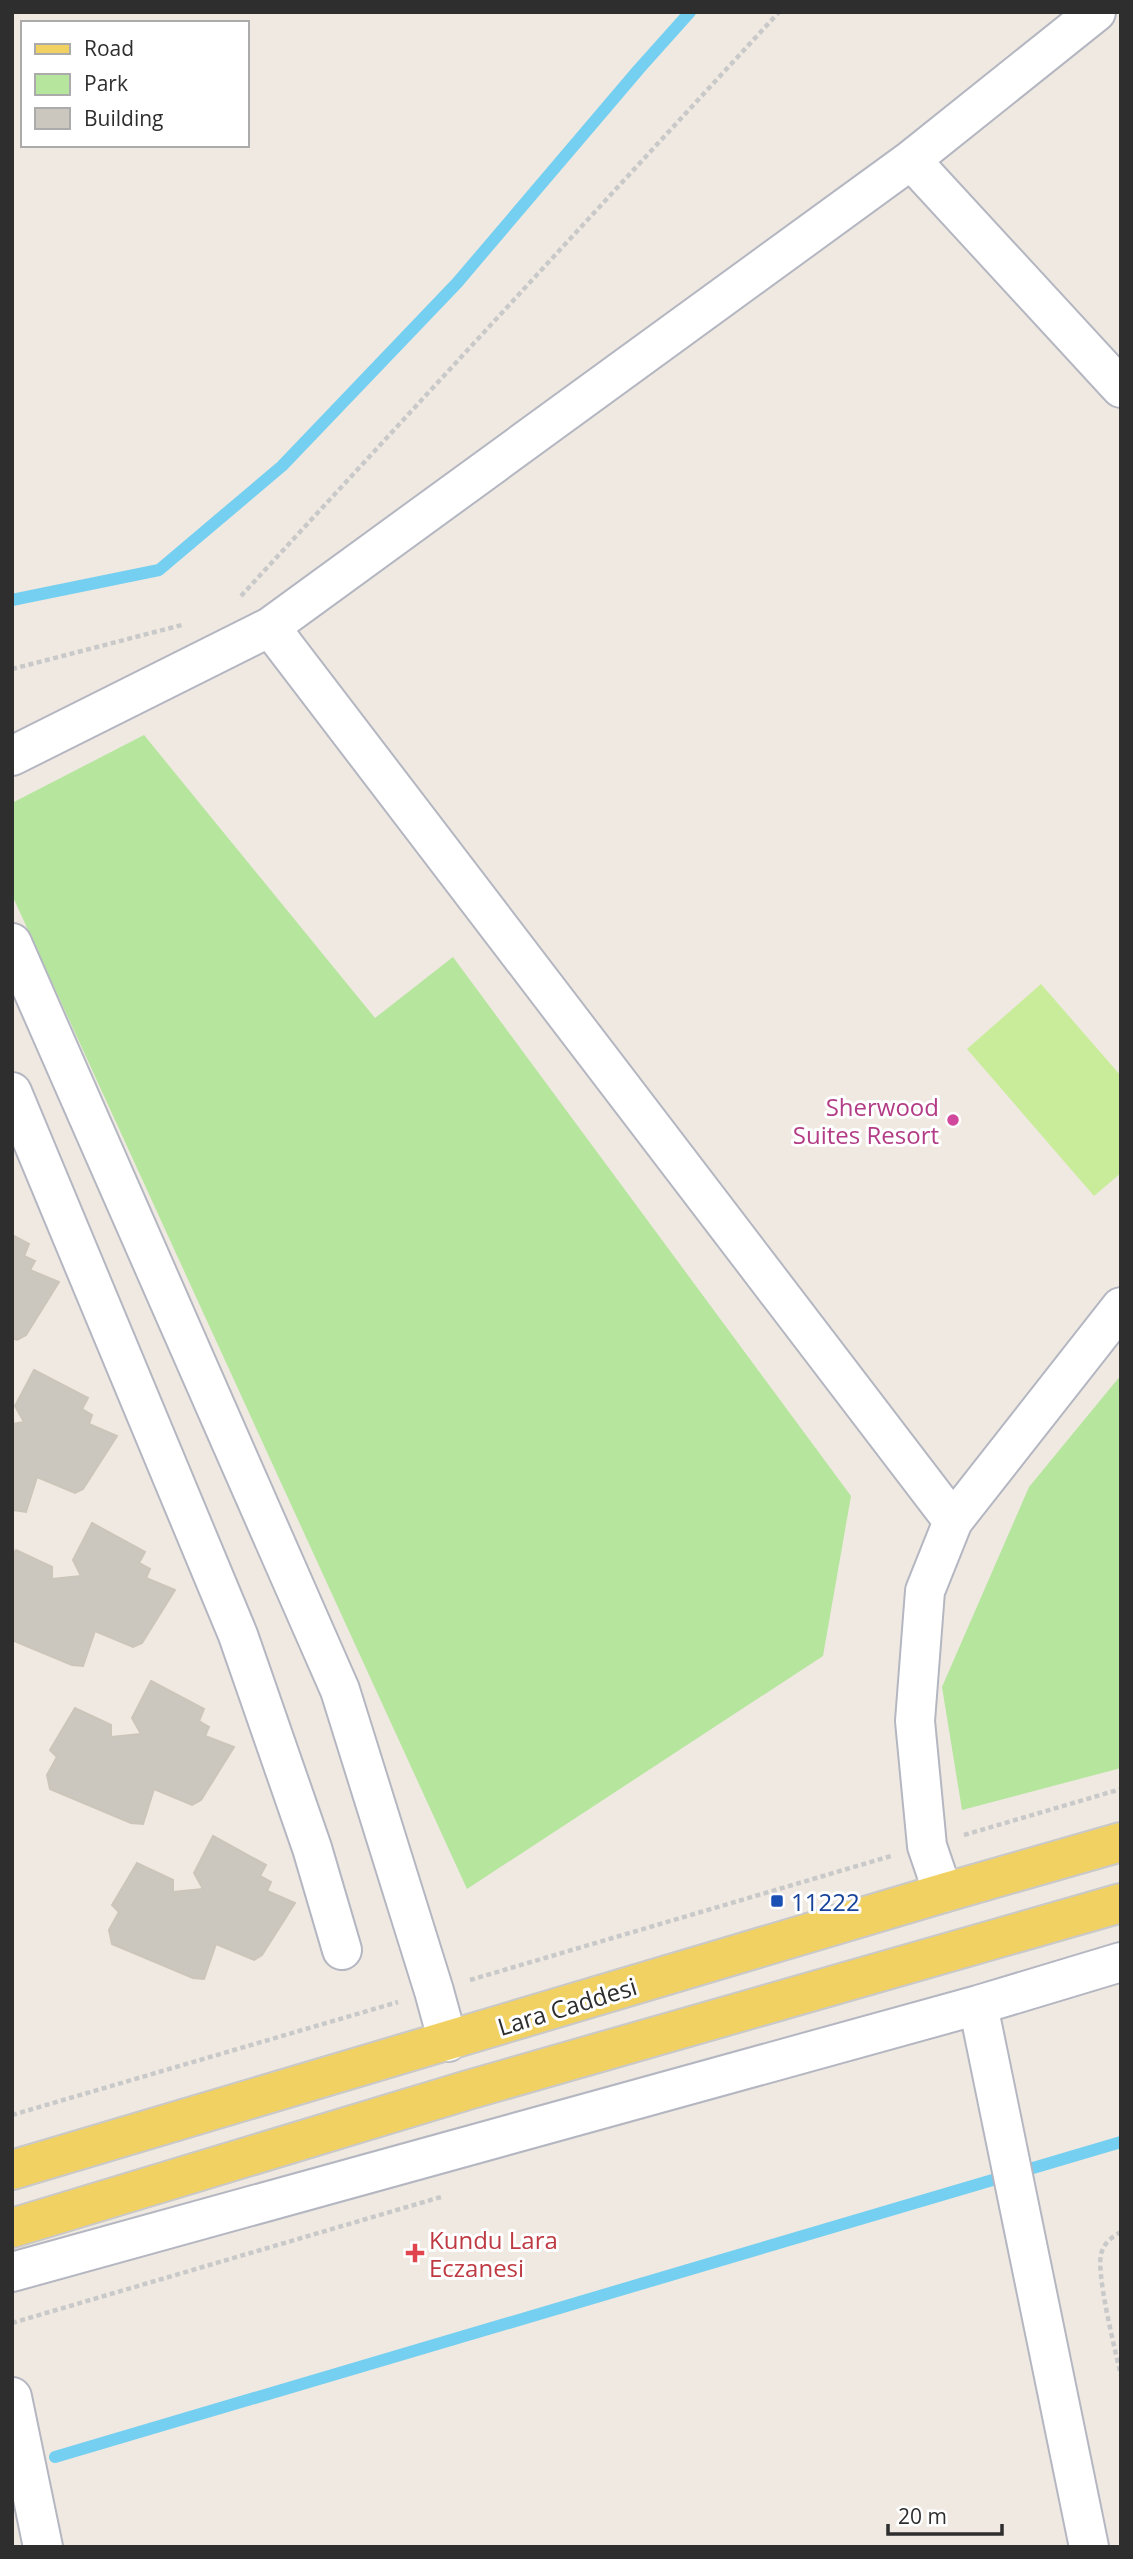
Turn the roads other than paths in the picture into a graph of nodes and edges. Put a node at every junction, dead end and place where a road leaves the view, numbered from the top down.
1 (1096, 12) edge
2 (911, 160) junction
3 (1121, 388) edge
4 (270, 628) junction
5 (12, 756) edge
6 (12, 943) edge
7 (12, 1092) edge
8 (1121, 1307) edge
9 (953, 1521) junction
10 (1121, 1842) edge
11 (943, 1893) junction
12 (1121, 1903) edge
13 (342, 1950) dead end
14 (1121, 1962) edge
15 (978, 2005) junction
16 (448, 2042) junction
17 (12, 2170) edge
18 (12, 2228) edge
19 (12, 2272) edge
20 (12, 2398) edge
21 (43, 2547) edge
22 (1088, 2547) edge

1 - 2 street
2 - 3 street
2 - 4 street
4 - 5 street
4 - 9 street
6 - 16 street
7 - 13 street
8 - 9 street
9 - 11 street
10 - 11 main road, Lara Caddesi
11 - 16 main road, Lara Caddesi
12 - 18 main road
14 - 15 street
15 - 19 street
15 - 22 street
16 - 17 main road, Lara Caddesi
20 - 21 street

